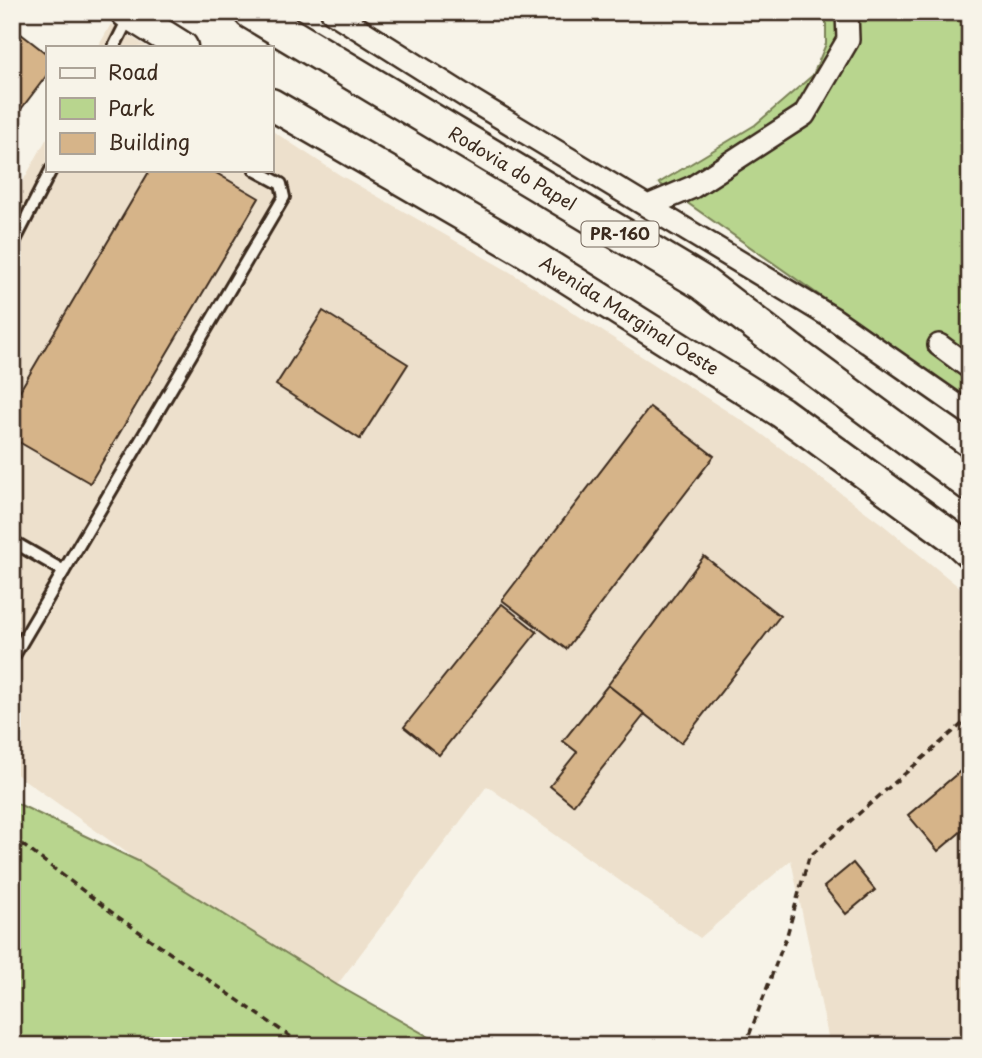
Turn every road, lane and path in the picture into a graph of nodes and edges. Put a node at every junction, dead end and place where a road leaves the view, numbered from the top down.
1 (251, 12) edge
2 (332, 12) edge
3 (847, 12) edge
4 (129, 14) edge
5 (114, 46) edge
6 (180, 46) edge
7 (273, 105) edge
8 (50, 172) edge
9 (259, 172) edge
10 (648, 206) junction
11 (12, 246) edge
12 (939, 345) dead end
13 (970, 368) edge
14 (970, 414) edge
15 (970, 484) edge
16 (12, 541) edge
17 (970, 553) edge
18 (64, 571) junction
19 (12, 659) edge
20 (970, 717) edge
21 (12, 837) edge
22 (304, 1046) edge
23 (745, 1046) edge

1 - 15 main road, Rodovia do Papel / PR-160
2 - 10 street
3 - 10 street
4 - 5 lane
4 - 6 main road
7 - 17 main road, Avenida Marginal Oeste
8 - 11 lane
9 - 18 lane
10 - 14 street
12 - 13 street
16 - 18 lane
18 - 19 lane
20 - 23 path
21 - 22 path

